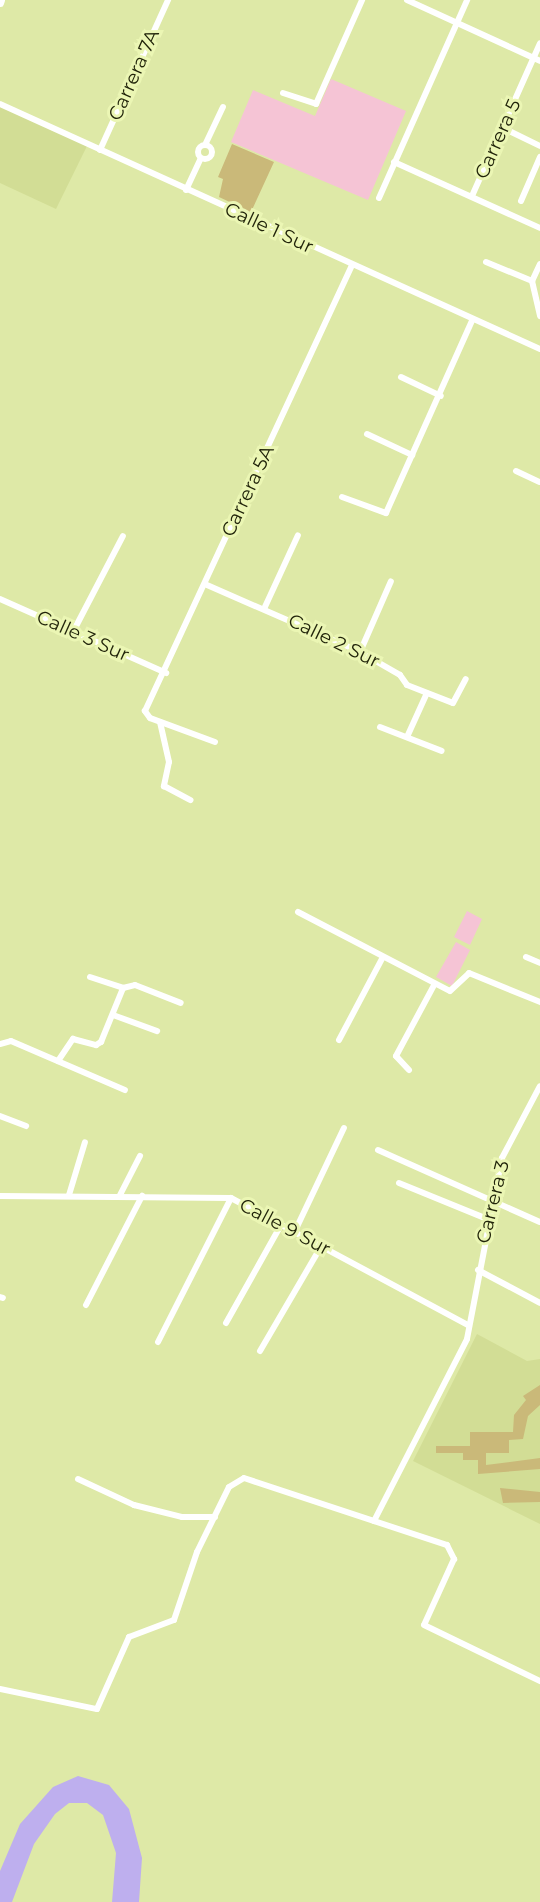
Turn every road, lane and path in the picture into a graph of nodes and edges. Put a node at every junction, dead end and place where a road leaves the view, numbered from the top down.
1 (168, 0) edge
2 (362, 0) edge
3 (407, 0) edge
4 (467, 0) edge
5 (457, 22) junction
6 (540, 43) edge
7 (536, 60) edge
8 (283, 93) dead end
9 (0, 104) edge
10 (223, 107) dead end
11 (503, 128) junction
12 (205, 145) junction
13 (540, 146) edge
14 (100, 150) junction
15 (540, 157) edge
16 (201, 158) junction
17 (394, 162) junction
18 (186, 190) junction
19 (472, 196) junction
20 (379, 198) dead end
21 (521, 201) dead end
22 (540, 228) edge
23 (486, 262) dead end
24 (540, 264) edge
25 (352, 266) junction
26 (532, 281) junction
27 (540, 316) edge
28 (472, 321) junction
29 (540, 349) edge
30 (401, 377) dead end
31 (441, 396) junction
32 (367, 434) dead end
33 (412, 455) junction
34 (516, 471) dead end
35 (540, 482) edge
36 (342, 497) dead end
37 (298, 534) dead end
38 (123, 536) dead end
39 (391, 581) dead end
40 (207, 585) junction
41 (0, 599) edge
42 (264, 608) junction
43 (73, 632) junction
44 (360, 652) junction
45 (166, 673) junction
46 (466, 679) dead end
47 (427, 693) junction
48 (160, 722) junction
49 (380, 727) dead end
50 (407, 737) junction
51 (215, 742) dead end
52 (442, 751) dead end
53 (190, 800) dead end
54 (298, 912) dead end
55 (383, 957) junction
56 (526, 957) dead end
57 (540, 963) edge
58 (90, 977) dead end
59 (434, 985) junction
60 (123, 988) junction
61 (540, 1002) edge
62 (181, 1003) dead end
63 (113, 1015) junction
64 (157, 1031) dead end
65 (339, 1040) dead end
66 (0, 1044) edge
67 (58, 1061) junction
68 (409, 1070) dead end
69 (540, 1086) edge
70 (125, 1090) dead end
71 (0, 1116) edge
72 (26, 1126) dead end
73 (344, 1128) dead end
74 (85, 1142) dead end
75 (378, 1150) dead end
76 (139, 1156) dead end
77 (400, 1183) dead end
78 (69, 1195) junction
79 (120, 1195) junction
80 (0, 1196) edge
81 (142, 1196) junction
82 (231, 1198) junction
83 (492, 1199) junction
84 (487, 1219) junction
85 (540, 1222) edge
86 (281, 1224) junction
87 (295, 1231) junction
88 (322, 1245) junction
89 (478, 1270) junction
90 (540, 1303) edge
91 (86, 1306) dead end
92 (226, 1323) dead end
93 (468, 1325) junction
94 (158, 1342) dead end
95 (260, 1351) dead end
96 (78, 1479) dead end
97 (215, 1517) junction
98 (374, 1521) junction
99 (540, 1681) edge
100 (0, 1689) edge

1 - 14 street, Carrera 7A
2 - 8 street
3 - 5 street
4 - 5 street
5 - 7 street
5 - 17 street
6 - 7 street, Carrera 5
7 - 11 street, Carrera 5
9 - 14 street, Calle 1 Sur
10 - 12 street
11 - 13 street
11 - 19 street, Carrera 5
12 - 16 street
12 - 16 street
14 - 18 street, Calle 1 Sur
15 - 21 street
16 - 18 street
17 - 19 street
17 - 20 street
18 - 25 street, Calle 1 Sur
19 - 22 street
23 - 26 street
24 - 26 street
25 - 28 street, Calle 1 Sur
25 - 40 street, Carrera 5A
26 - 27 street
28 - 29 street, Calle 1 Sur
28 - 31 street
30 - 31 street
31 - 33 street
32 - 33 street
33 - 36 street
34 - 35 street
37 - 42 street
38 - 43 street
39 - 44 street
40 - 42 street, Calle 2 Sur
40 - 45 street, Carrera 5A
41 - 43 street, Calle 3 Sur
42 - 44 street, Calle 2 Sur
43 - 45 street, Calle 3 Sur
44 - 47 street, Calle 2 Sur
45 - 48 street, Carrera 5A
46 - 47 street, Calle 2 Sur
47 - 50 street
48 - 51 street
48 - 53 street
49 - 50 street
50 - 52 street
54 - 55 street
55 - 59 street
55 - 65 street
56 - 57 street
58 - 60 street
59 - 61 street
59 - 68 street
60 - 62 street
60 - 63 street
63 - 64 street
63 - 67 street
66 - 67 street
67 - 70 street
69 - 83 street, Carrera 3
71 - 72 street
73 - 87 street
74 - 78 street
75 - 83 street
76 - 79 street
77 - 84 street
78 - 79 street, Calle 9 Sur
78 - 80 street, Calle 9 Sur
79 - 81 street, Calle 9 Sur
81 - 82 street, Calle 9 Sur
81 - 91 street
82 - 86 street, Calle 9 Sur
82 - 94 street
83 - 84 street, Carrera 3
83 - 85 street
84 - 89 street, Carrera 3
86 - 87 street, Calle 9 Sur
86 - 92 street
87 - 88 street, Calle 9 Sur
88 - 93 street, Calle 9 Sur
88 - 95 street
89 - 90 street
89 - 93 street, Carrera 3
93 - 98 street, Carrera 3
96 - 97 street
97 - 98 street
97 - 100 street
98 - 99 street

